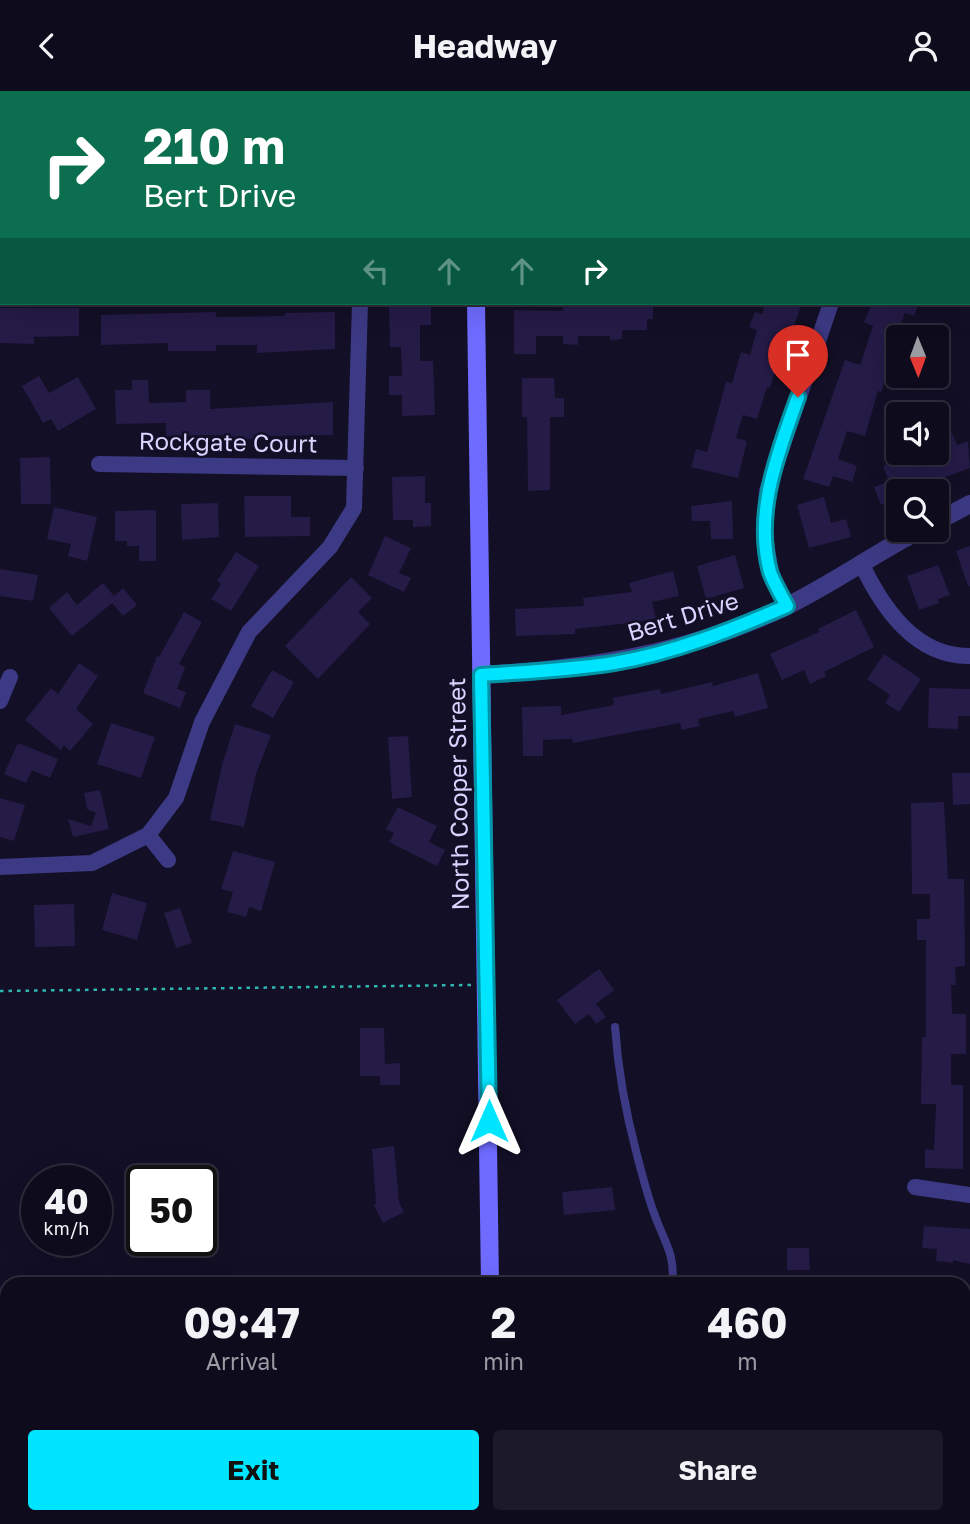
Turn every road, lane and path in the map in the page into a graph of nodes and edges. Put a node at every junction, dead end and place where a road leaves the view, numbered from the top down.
1 (360, 305) edge
2 (476, 305) edge
3 (830, 305) edge
4 (99, 464) dead end
5 (356, 468) junction
6 (970, 504) edge
7 (949, 515) edge
8 (899, 542) edge
9 (861, 563) junction
10 (787, 606) junction
11 (970, 656) edge
12 (481, 675) junction
13 (10, 677) dead end
14 (0, 701) edge
15 (148, 835) junction
16 (168, 860) dead end
17 (0, 867) edge
18 (488, 984) junction
19 (0, 991) edge
20 (615, 1027) dead end
21 (915, 1187) dead end
22 (970, 1195) edge
23 (490, 1277) edge
24 (672, 1277) edge

1 - 5 street
2 - 12 main road, North Cooper Street
3 - 10 street
4 - 5 street, Rockgate Court
5 - 15 street
6 - 7 street
8 - 9 street, Bert Drive
9 - 10 street, Bert Drive
9 - 11 street
10 - 12 street, Bert Drive
12 - 18 main road, North Cooper Street
13 - 14 street
15 - 16 street
15 - 17 street
18 - 19 path
18 - 23 main road, North Cooper Street
20 - 24 lane
21 - 22 street

